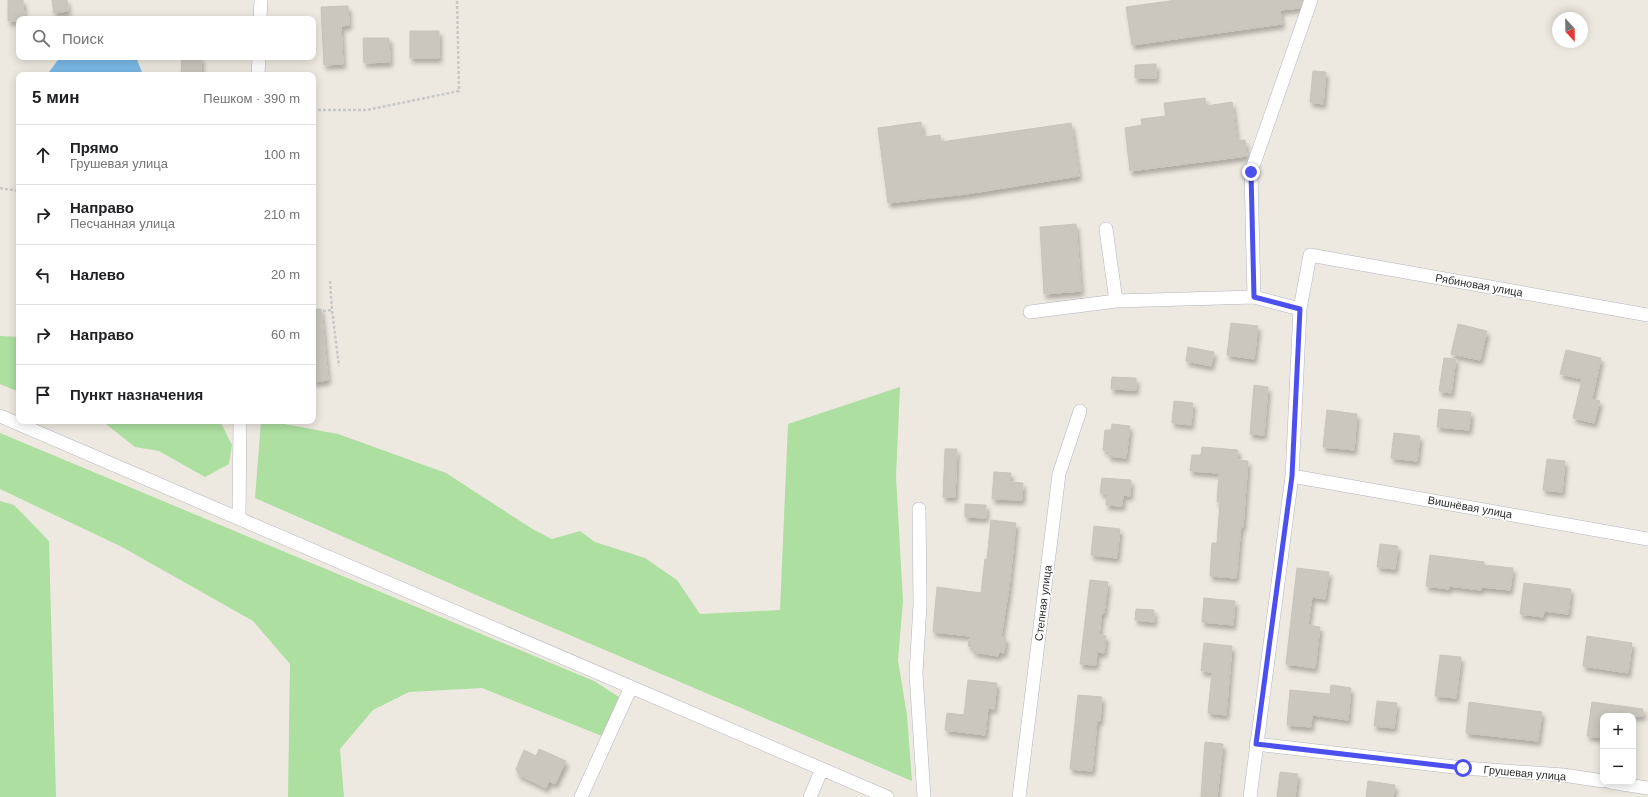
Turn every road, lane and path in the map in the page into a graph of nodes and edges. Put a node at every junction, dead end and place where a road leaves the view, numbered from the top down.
1 (261, 0) edge
2 (457, 0) edge
3 (1310, 0) edge
4 (260, 16) edge
5 (258, 60) edge
6 (258, 72) edge
7 (316, 110) edge
8 (0, 188) edge
9 (16, 191) edge
10 (1106, 229) dead end
11 (330, 281) dead end
12 (1254, 297) junction
13 (1116, 301) junction
14 (1300, 309) junction
15 (332, 310) junction
16 (316, 312) edge
17 (1030, 312) dead end
18 (1648, 315) edge
19 (339, 366) dead end
20 (1080, 411) dead end
21 (0, 416) edge
22 (16, 423) edge
23 (19, 424) edge
24 (240, 424) edge
25 (1292, 476) junction
26 (919, 509) dead end
27 (239, 518) junction
28 (1648, 539) edge
29 (631, 687) junction
30 (1256, 744) junction
31 (822, 769) junction
32 (1600, 781) edge
33 (1628, 785) edge
34 (1647, 788) edge
35 (581, 797) edge
36 (810, 797) edge
37 (887, 797) edge
38 (924, 797) edge
39 (1020, 797) edge
40 (1250, 797) edge

1 - 4 street
2 - 7 path
3 - 12 street
5 - 6 street
8 - 9 path
10 - 13 street
11 - 15 path
12 - 13 street
12 - 14 street
13 - 17 street
14 - 18 street, Рябиновая улица
14 - 25 street
15 - 16 path
15 - 19 path
20 - 39 street, Степная улица
21 - 22 street
23 - 27 street
24 - 27 street
25 - 28 street, Вишнёвая улица
25 - 30 street
26 - 38 street
27 - 29 street
29 - 31 street
29 - 35 street
30 - 32 street, Грушевая улица
30 - 40 street
31 - 36 street
31 - 37 street
33 - 34 street

